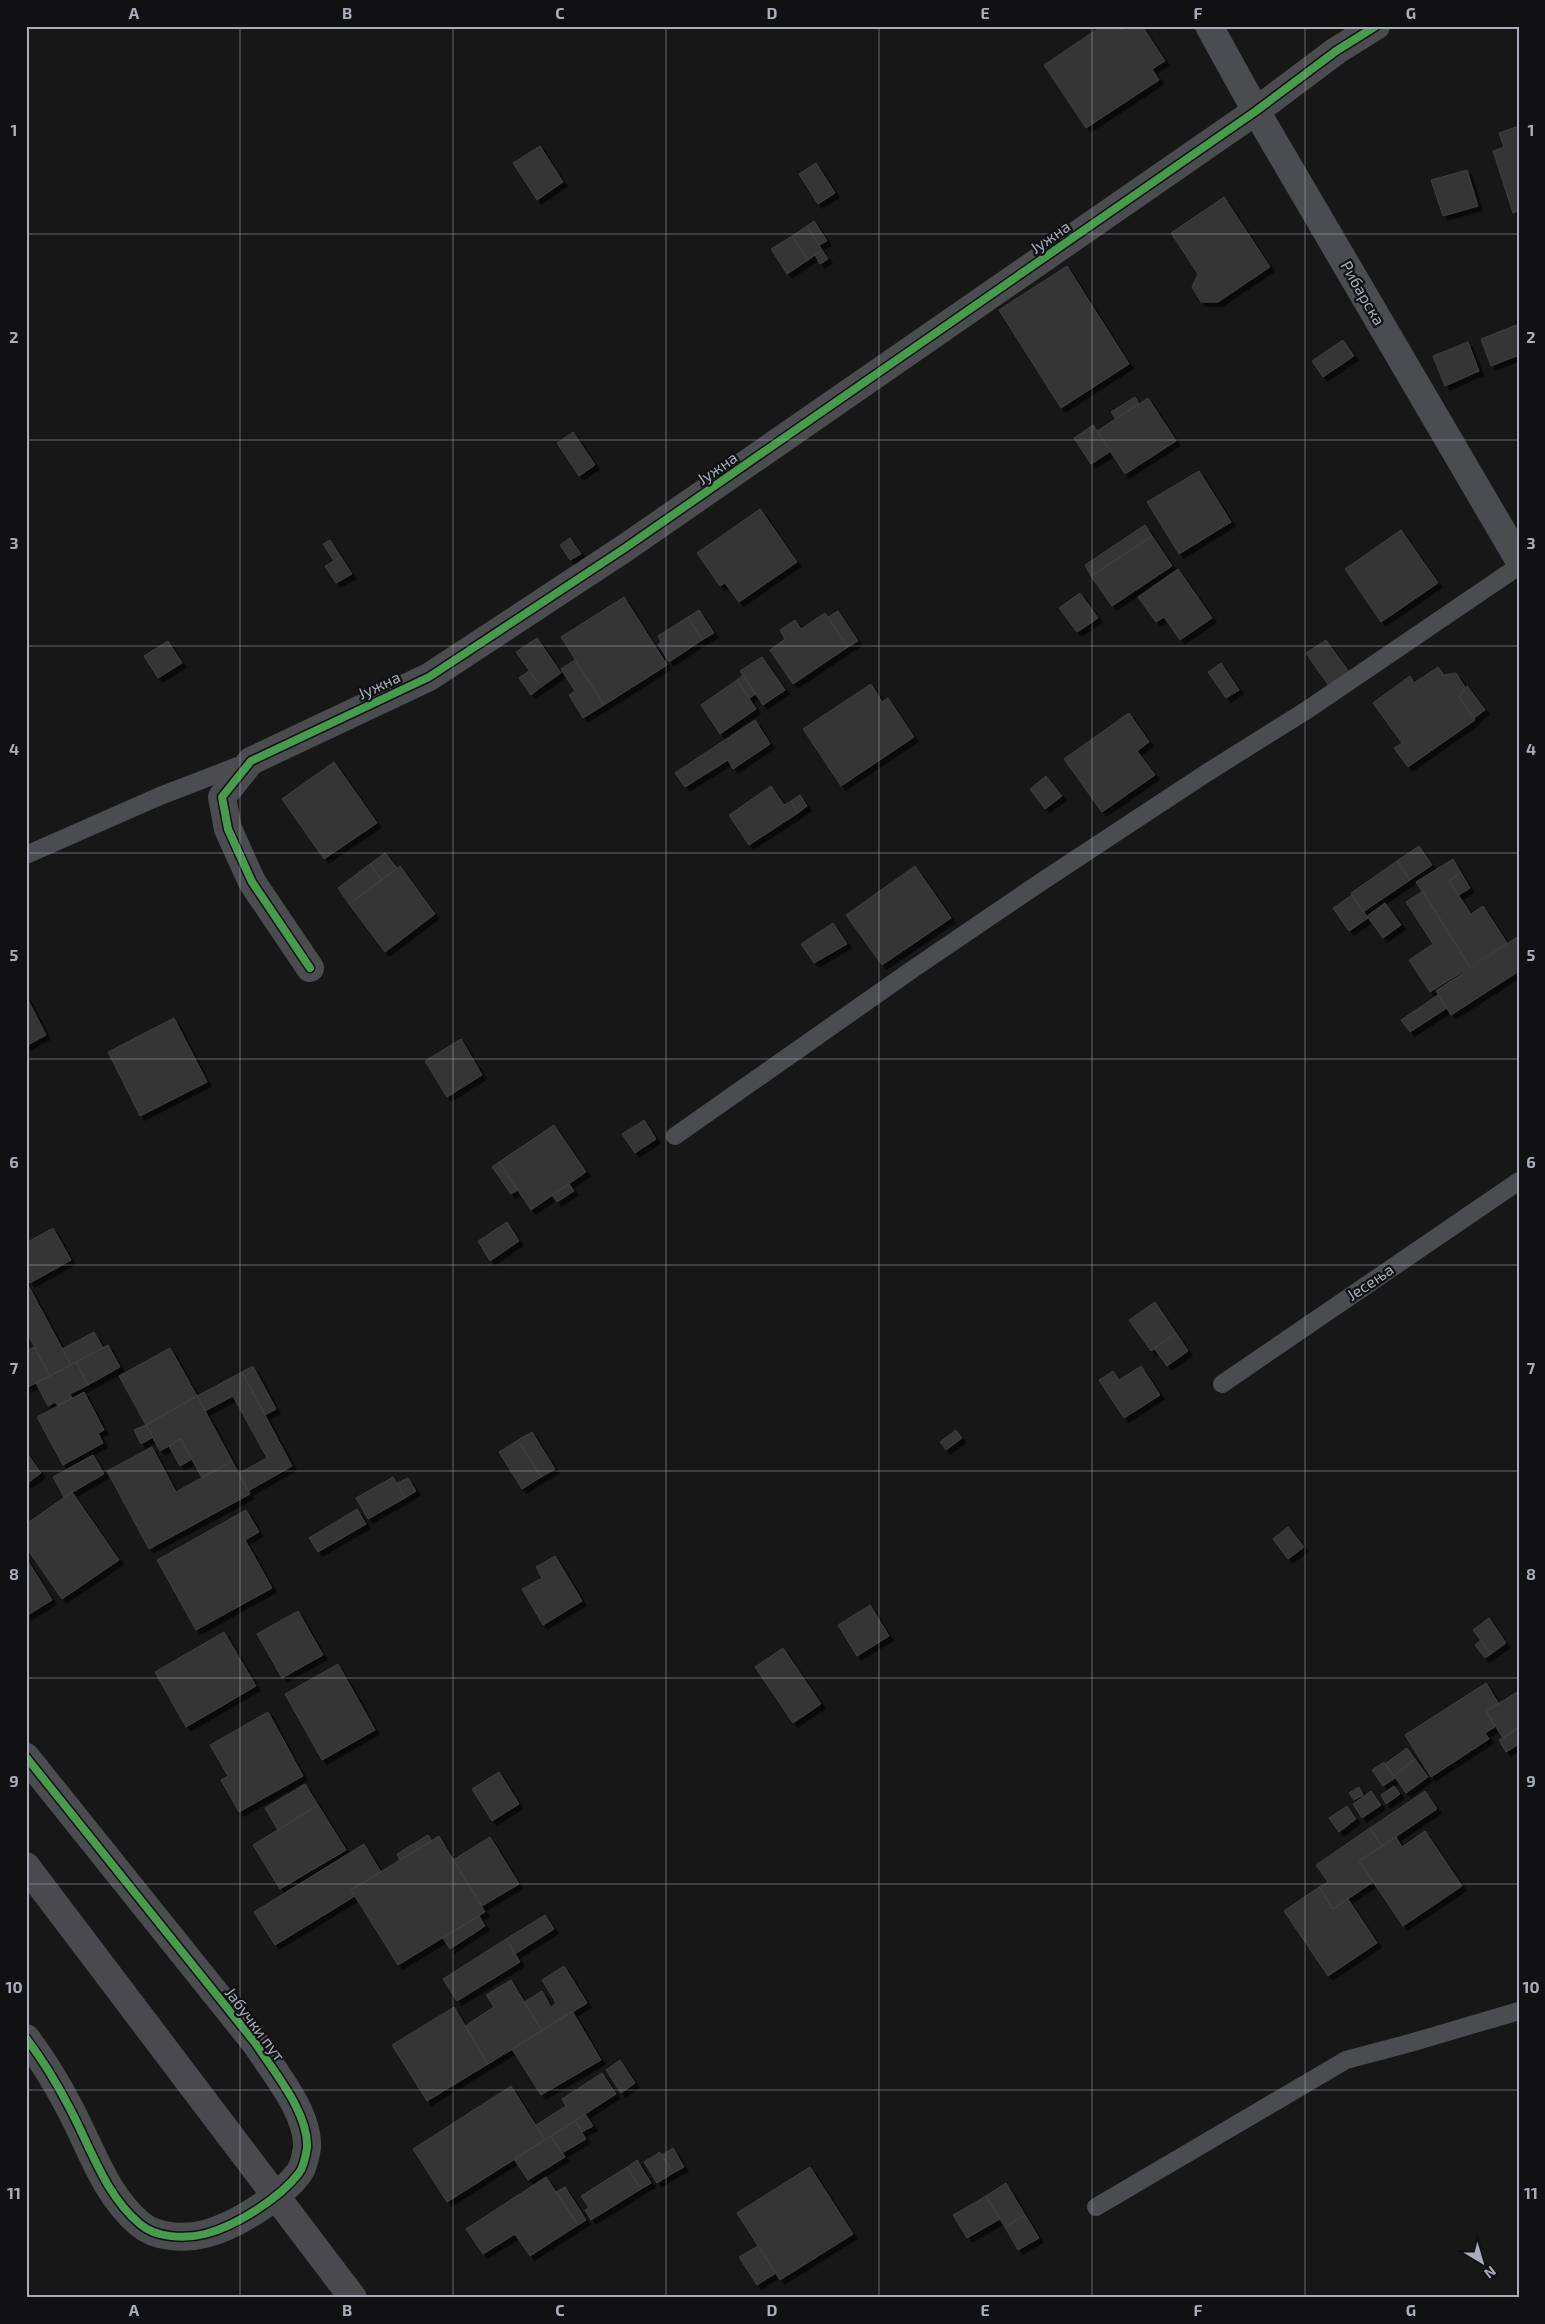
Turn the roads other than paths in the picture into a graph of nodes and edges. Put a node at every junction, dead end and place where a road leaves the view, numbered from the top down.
1 (1209, 26) edge
2 (1376, 26) edge
3 (1256, 111) junction
4 (1519, 560) edge
5 (1519, 566) edge
6 (251, 761) junction
7 (26, 855) edge
8 (310, 968) dead end
9 (675, 1136) dead end
10 (1519, 1181) edge
11 (1222, 1384) dead end
12 (26, 1757) edge
13 (26, 1866) edge
14 (1519, 2011) edge
15 (26, 2038) edge
16 (276, 2196) junction
17 (1096, 2207) dead end
18 (353, 2298) edge

1 - 3 street, Рибарска
2 - 3 street, Јужна
3 - 4 street, Рибарска
3 - 6 street, Јужна
5 - 9 lane
6 - 7 lane
6 - 8 street, Јужна
10 - 11 lane, Јесења
12 - 16 street, Јабучки пут
13 - 16 main road
14 - 17 lane
15 - 16 street, Јабучки пут
16 - 18 main road

